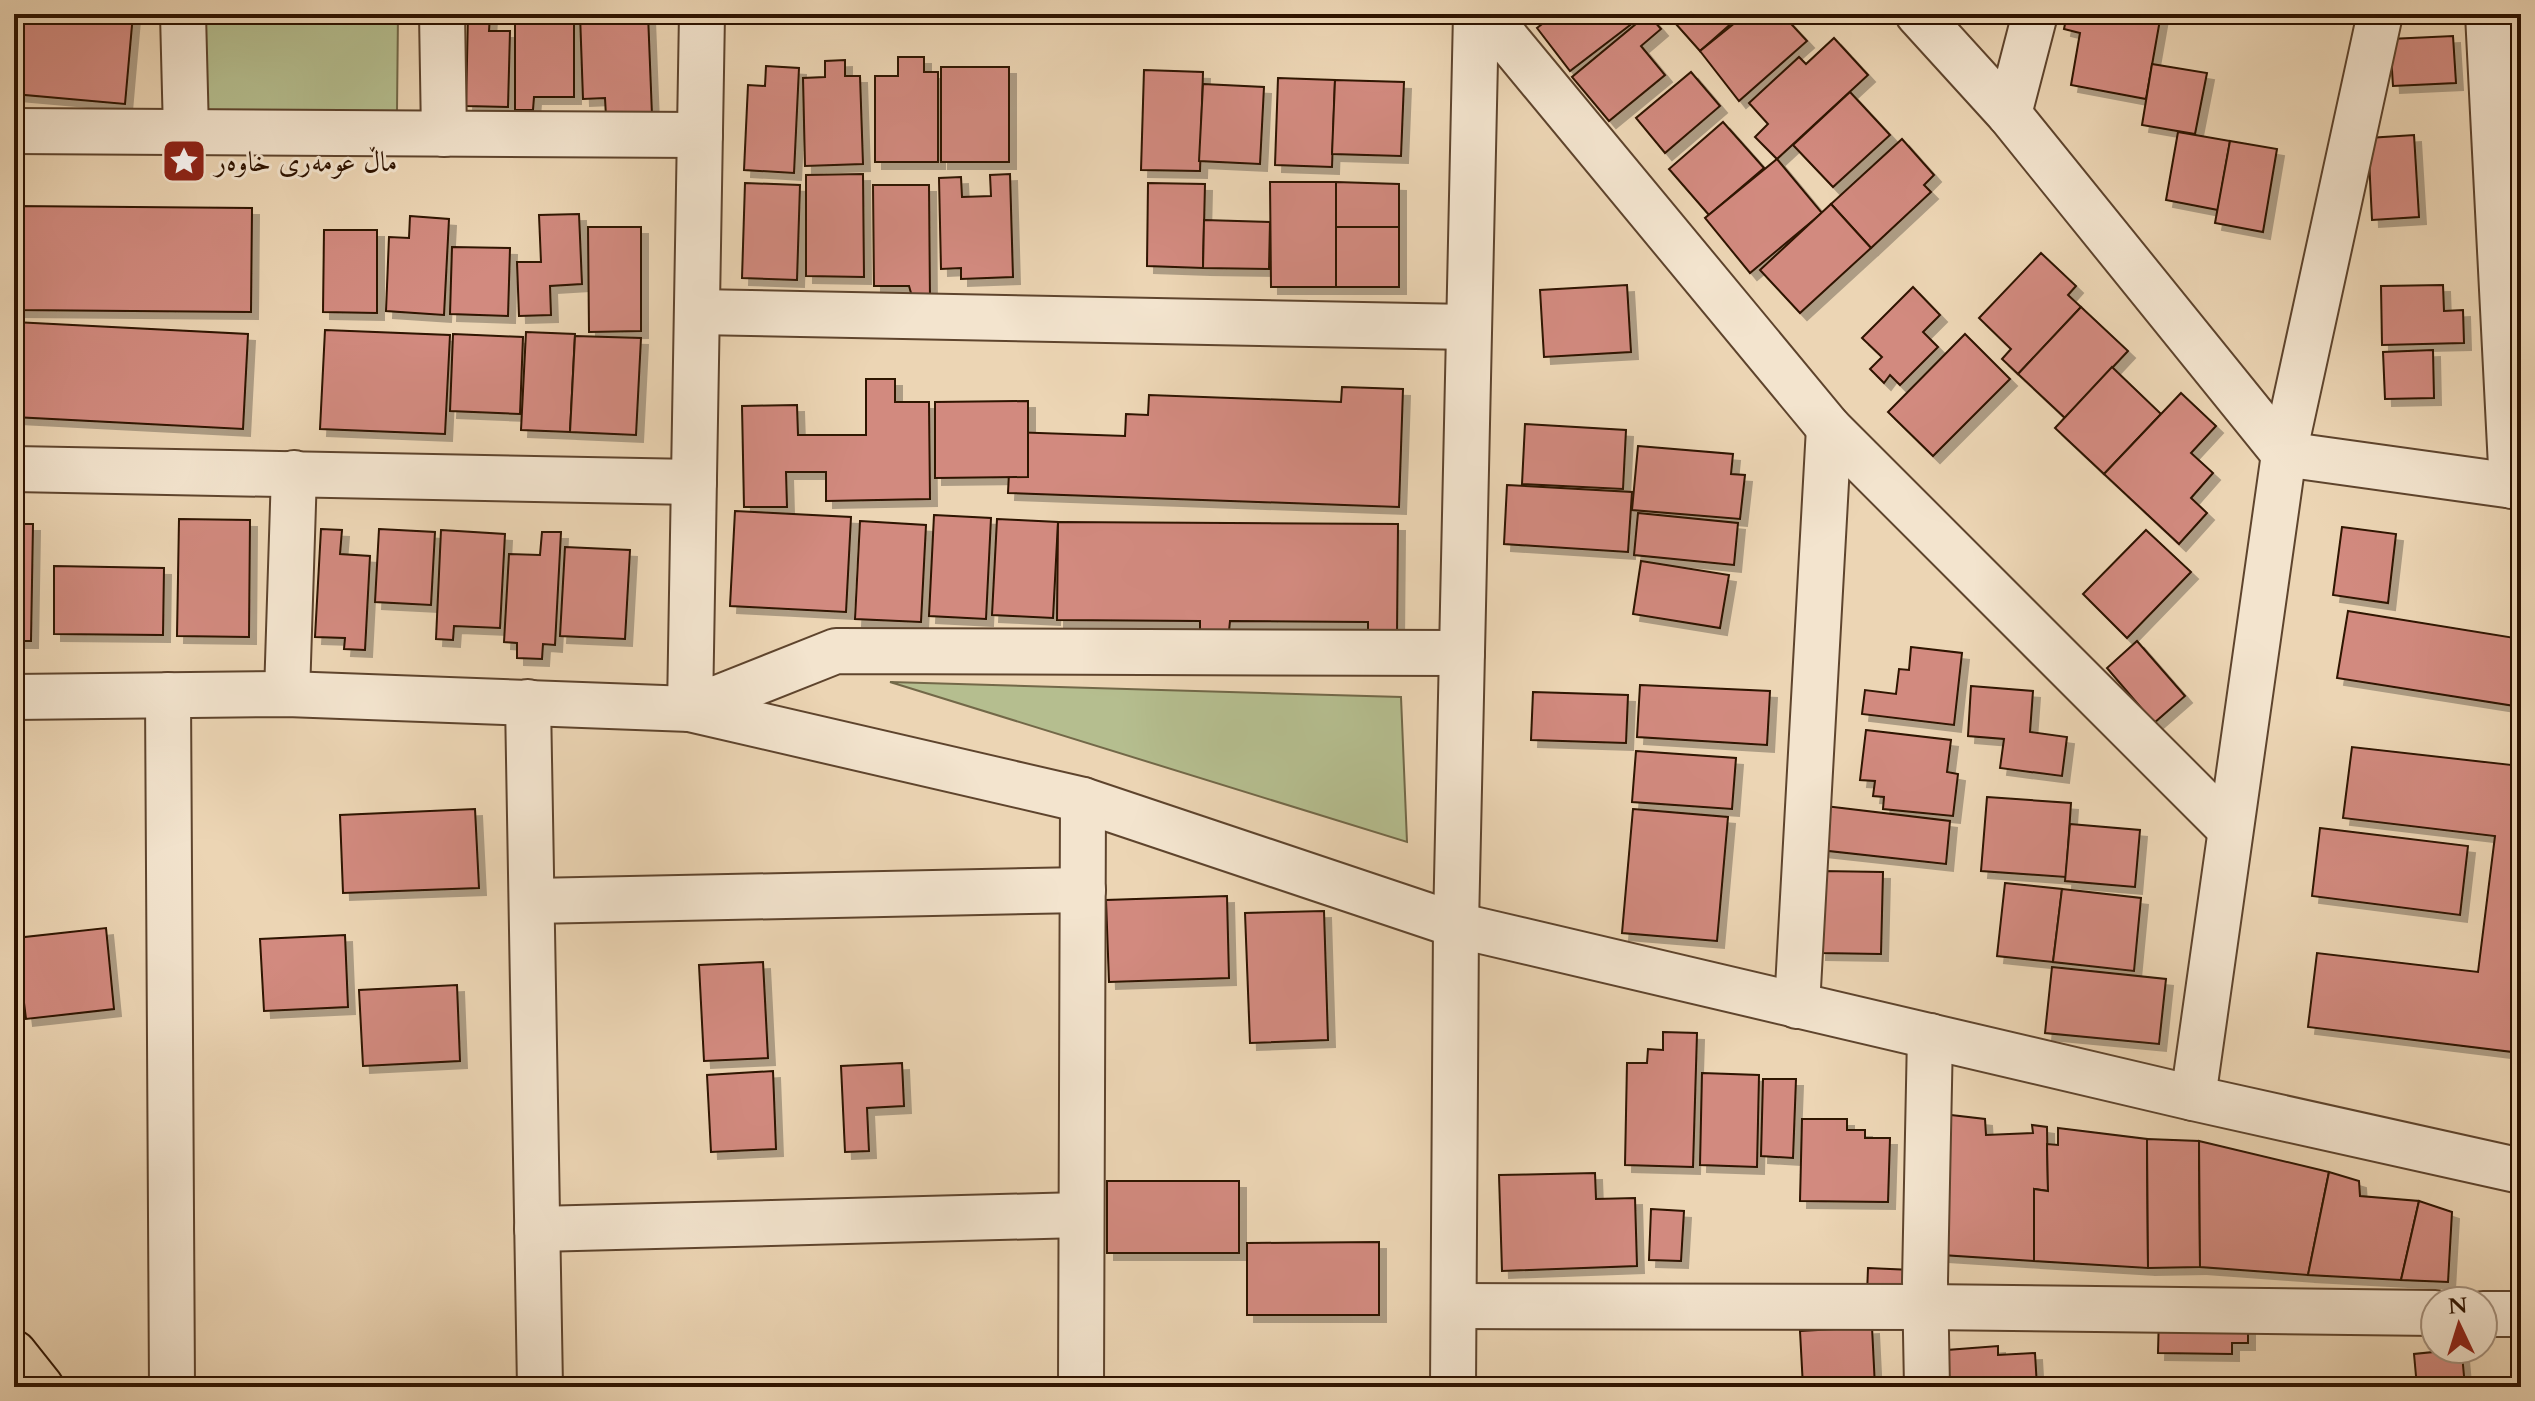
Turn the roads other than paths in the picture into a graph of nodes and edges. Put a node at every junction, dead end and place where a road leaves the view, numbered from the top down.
1 (183, 14) edge
2 (442, 14) edge
3 (702, 14) edge
4 (1476, 14) edge
5 (1486, 14) edge
6 (1918, 14) edge
7 (2035, 14) edge
8 (2380, 14) edge
9 (2488, 14) edge
10 (2009, 114) junction
11 (14, 131) edge
12 (186, 132) junction
13 (444, 134) junction
14 (700, 135) junction
15 (697, 312) junction
16 (1469, 327) junction
17 (1829, 428) junction
18 (2284, 454) junction
19 (14, 469) edge
20 (294, 473) junction
21 (694, 482) junction
22 (2516, 486) edge
23 (1462, 653) junction
24 (287, 694) junction
25 (168, 695) junction
26 (14, 697) edge
27 (528, 702) junction
28 (690, 709) junction
29 (1083, 800) junction
30 (2230, 829) junction
31 (1083, 890) junction
32 (532, 901) junction
33 (1456, 925) junction
34 (1797, 1006) junction
35 (1930, 1036) junction
36 (2193, 1098) junction
37 (2521, 1171) edge
38 (1080, 1215) junction
39 (537, 1229) junction
40 (1454, 1306) junction
41 (1925, 1307) junction
42 (2419, 1313) edge
43 (2499, 1314) edge
44 (2521, 1314) edge
45 (14, 1353) edge
46 (41, 1387) edge
47 (172, 1387) edge
48 (540, 1387) edge
49 (1081, 1387) edge
50 (1453, 1387) edge
51 (1927, 1387) edge

1 - 12 street
2 - 13 street
3 - 14 street
4 - 16 street
5 - 17 street
6 - 10 street
7 - 10 street
8 - 18 street
9 - 22 street
10 - 18 street
11 - 12 street
12 - 13 street
13 - 14 street
14 - 15 street
15 - 16 street
15 - 21 street
16 - 23 street
17 - 30 street
17 - 34 street
18 - 22 street
18 - 30 street
19 - 20 street
20 - 21 street
20 - 24 street
21 - 28 street
23 - 28 street
23 - 33 street
24 - 25 street
24 - 27 street
25 - 26 street
25 - 47 street
27 - 28 street
27 - 32 street
28 - 29 street
29 - 31 street
29 - 33 street
30 - 36 street
31 - 32 street
31 - 38 street
32 - 39 street
33 - 34 street
33 - 40 street
34 - 35 street
35 - 36 street
35 - 41 street
36 - 37 street
38 - 39 street
38 - 49 street
39 - 48 street
40 - 41 street
40 - 50 street
41 - 42 street
41 - 51 street
43 - 44 street
45 - 46 main road

